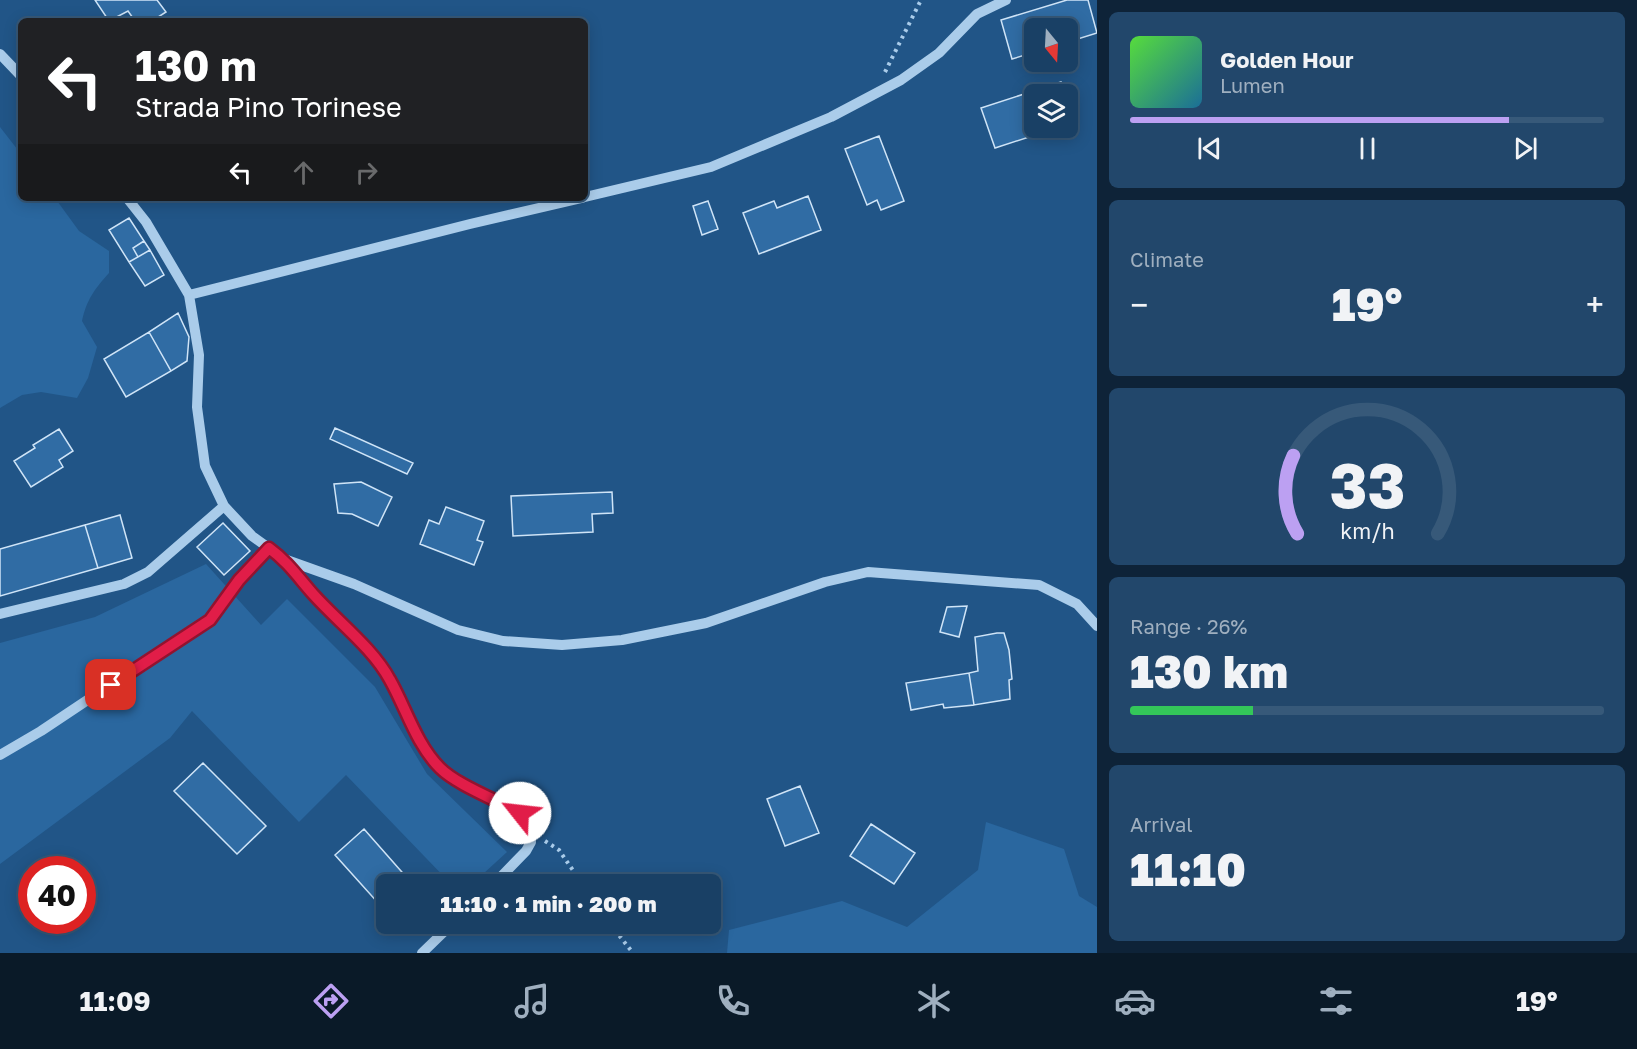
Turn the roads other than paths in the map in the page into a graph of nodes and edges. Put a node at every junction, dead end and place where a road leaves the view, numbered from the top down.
1 (1006, 0) edge
2 (0, 54) edge
3 (18, 73) edge
4 (588, 197) edge
5 (130, 201) edge
6 (571, 201) edge
7 (189, 296) junction
8 (224, 506) junction
9 (269, 548) junction
10 (284, 559) junction
11 (0, 614) edge
12 (1097, 626) edge
13 (0, 755) edge
14 (504, 874) edge
15 (442, 934) edge
16 (422, 953) edge

1 - 4 street
2 - 3 street
5 - 7 street
6 - 7 street
7 - 8 street
8 - 9 street
8 - 11 street
9 - 10 street
9 - 13 street
10 - 12 street
10 - 14 street
15 - 16 street

